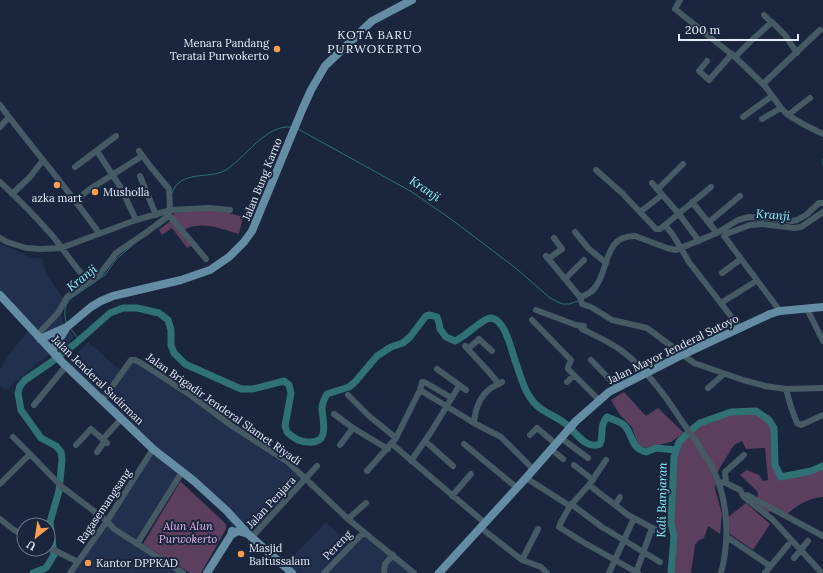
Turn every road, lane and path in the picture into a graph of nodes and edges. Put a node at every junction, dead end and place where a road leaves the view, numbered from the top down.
1 (412, 0) edge
2 (680, 0) edge
3 (764, 15) dead end
4 (771, 22) junction
5 (820, 30) dead end
6 (797, 53) junction
7 (734, 56) junction
8 (708, 61) dead end
9 (763, 84) junction
10 (772, 96) junction
11 (810, 98) dead end
12 (0, 105) edge
13 (781, 108) junction
14 (788, 115) junction
15 (743, 116) dead end
16 (9, 117) junction
17 (762, 120) dead end
18 (0, 127) edge
19 (823, 134) edge
20 (116, 136) dead end
21 (97, 151) junction
22 (43, 160) junction
23 (683, 164) dead end
24 (75, 167) dead end
25 (596, 170) dead end
26 (113, 174) junction
27 (140, 176) dead end
28 (0, 182) edge
29 (652, 183) dead end
30 (711, 187) dead end
31 (660, 192) junction
32 (12, 194) junction
33 (740, 196) dead end
34 (76, 200) junction
35 (692, 202) junction
36 (821, 203) edge
37 (230, 210) dead end
38 (640, 212) junction
39 (823, 212) edge
40 (171, 213) junction
41 (679, 214) junction
42 (156, 215) junction
43 (136, 220) junction
44 (709, 222) junction
45 (665, 225) junction
46 (575, 232) dead end
47 (99, 233) junction
48 (717, 233) junction
49 (0, 238) edge
50 (554, 238) dead end
51 (699, 241) junction
52 (61, 248) junction
53 (681, 249) junction
54 (206, 259) dead end
55 (741, 259) junction
56 (584, 260) dead end
57 (606, 263) junction
58 (722, 273) dead end
59 (565, 279) junction
60 (88, 282) junction
61 (753, 283) dead end
62 (0, 295) edge
63 (580, 299) junction
64 (721, 303) junction
65 (823, 307) edge
66 (807, 309) junction
67 (536, 310) dead end
68 (780, 311) junction
69 (532, 320) dead end
70 (68, 326) junction
71 (740, 328) junction
72 (39, 337) junction
73 (823, 342) edge
74 (492, 351) dead end
75 (53, 352) junction
76 (682, 355) junction
77 (591, 360) dead end
78 (64, 364) junction
79 (437, 369) dead end
80 (647, 373) junction
81 (724, 374) junction
82 (574, 375) junction
83 (567, 382) dead end
84 (459, 386) junction
85 (617, 387) junction
86 (708, 388) dead end
87 (786, 389) junction
88 (420, 390) junction
89 (466, 390) dead end
90 (822, 390) edge
91 (348, 395) dead end
92 (452, 398) junction
93 (599, 400) junction
94 (102, 401) junction
95 (34, 405) dead end
96 (446, 406) junction
97 (334, 414) dead end
98 (823, 415) edge
99 (121, 418) junction
100 (474, 423) junction
101 (353, 428) junction
102 (530, 435) dead end
103 (13, 437) dead end
104 (396, 438) junction
105 (105, 441) junction
106 (425, 441) junction
107 (557, 442) junction
108 (464, 444) dead end
109 (76, 445) dead end
110 (340, 445) dead end
111 (390, 447) junction
112 (153, 449) junction
113 (97, 452) dead end
114 (30, 454) junction
115 (744, 455) dead end
116 (588, 458) dead end
117 (564, 459) dead end
118 (606, 460) dead end
119 (411, 461) junction
120 (574, 465) dead end
121 (317, 466) dead end
122 (453, 466) dead end
123 (533, 469) junction
124 (367, 471) dead end
125 (183, 474) junction
126 (471, 474) dead end
127 (526, 478) junction
128 (306, 479) junction
129 (593, 480) junction
130 (718, 482) junction
131 (726, 483) junction
132 (0, 484) edge
133 (589, 486) junction
134 (516, 487) junction
135 (452, 496) junction
136 (744, 496) junction
137 (620, 498) dead end
138 (366, 503) dead end
139 (570, 505) junction
140 (615, 505) junction
141 (634, 518) junction
142 (0, 519) edge
143 (348, 519) junction
144 (107, 521) junction
145 (483, 525) junction
146 (103, 527) junction
147 (652, 528) junction
148 (114, 529) junction
149 (538, 529) dead end
150 (16, 531) edge
151 (232, 531) junction
152 (658, 531) dead end
153 (364, 532) junction
154 (248, 535) junction
155 (823, 536) edge
156 (727, 537) junction
157 (624, 541) junction
158 (808, 541) dead end
159 (137, 544) junction
160 (788, 545) dead end
161 (801, 550) junction
162 (56, 551) edge
163 (644, 552) junction
164 (393, 555) junction
165 (794, 558) dead end
166 (522, 560) junction
167 (615, 560) junction
168 (78, 562) junction
169 (660, 562) dead end
170 (770, 566) junction
171 (443, 572) edge
172 (821, 572) dead end
173 (70, 573) edge
174 (183, 573) edge
175 (207, 573) edge
176 (292, 573) edge
177 (324, 573) edge
178 (384, 573) edge
179 (414, 573) edge
180 (548, 573) edge
181 (609, 573) edge
182 (637, 573) edge
183 (721, 573) edge
184 (765, 573) edge

1 - 70 main road, Jalan Bung Karno
2 - 7 street
3 - 4 street
4 - 6 street
4 - 7 street
5 - 6 street
6 - 9 street
7 - 8 street
7 - 9 street
9 - 10 street
10 - 13 street
10 - 15 street
11 - 14 street
12 - 16 street
13 - 14 street
13 - 17 street
14 - 19 street
16 - 18 street
16 - 22 street
20 - 21 street
21 - 24 street
21 - 26 street
22 - 32 street
22 - 34 street
23 - 31 street
25 - 38 street
26 - 34 street
26 - 40 street
26 - 43 street
27 - 42 street
28 - 32 street
29 - 31 street
30 - 35 street
31 - 38 street
31 - 41 street
32 - 52 street
33 - 44 street
34 - 47 street
35 - 41 street
35 - 44 street
36 - 48 street
37 - 40 street
38 - 45 street
39 - 55 street
40 - 42 street
40 - 54 street
40 - 60 street
41 - 45 street
41 - 51 street
42 - 43 street
43 - 47 street
44 - 48 street
45 - 53 street
46 - 57 street
47 - 52 street
48 - 51 street
49 - 52 street
50 - 59 street
51 - 53 street
52 - 60 street
53 - 57 street
53 - 64 street
55 - 58 street
55 - 68 street
56 - 59 street
57 - 63 street
59 - 63 street
60 - 72 street
61 - 64 street
62 - 72 main road, Jalan Jenderal Sudirman
63 - 76 street
64 - 71 street
65 - 66 main road, Jalan Mayor Jenderal Sutoyo
66 - 68 main road, Jalan Mayor Jenderal Sutoyo
66 - 73 street
67 - 80 street
68 - 71 main road, Jalan Mayor Jenderal Sutoyo
69 - 82 street
70 - 72 main road
70 - 75 main road
71 - 76 main road, Jalan Mayor Jenderal Sutoyo
72 - 75 main road, Jalan Jenderal Sudirman
74 - 100 street
75 - 78 main road, Jalan Jenderal Sudirman
76 - 80 main road, Jalan Mayor Jenderal Sutoyo
76 - 81 street
77 - 85 street
78 - 94 main road, Jalan Jenderal Sudirman
78 - 95 street
79 - 84 street
80 - 85 main road, Jalan Mayor Jenderal Sutoyo
80 - 130 street
81 - 86 street
81 - 87 street
82 - 83 street
82 - 93 street
84 - 89 street
84 - 92 street
85 - 93 main road, Jalan Mayor Jenderal Sutoyo
87 - 90 street
87 - 98 street
88 - 92 street
88 - 96 street
88 - 104 street
91 - 104 street
92 - 96 street
93 - 107 main road, Jalan Mayor Jenderal Sutoyo
94 - 99 main road, Jalan Jenderal Sudirman
94 - 128 street, Jalan Brigadir Jenderal Slamet Riyadi
96 - 100 street
96 - 106 street
97 - 101 street
99 - 105 street
99 - 112 main road, Jalan Jenderal Sudirman
100 - 123 street
101 - 110 street
101 - 111 street
102 - 107 street
103 - 114 street
104 - 111 street
105 - 109 street
105 - 113 street
106 - 119 street
106 - 122 street
107 - 116 street
107 - 117 street
107 - 123 main road, Jalan Mayor Jenderal Sutoyo
108 - 134 street
111 - 119 street
111 - 124 street
112 - 125 main road, Jalan Jenderal Sudirman
112 - 144 street, Ragasemangsang
114 - 132 street
114 - 144 street
115 - 131 street
118 - 129 street
119 - 135 street
120 - 129 street
121 - 128 street, Jalan Penjara
123 - 127 main road, Jalan Mayor Jenderal Sutoyo
125 - 151 main road, Jalan Jenderal Sudirman
125 - 154 main road, Jalan Jenderal Sudirman
125 - 159 street
126 - 135 street
127 - 134 main road, Jalan Mayor Jenderal Sutoyo
127 - 139 street
128 - 143 street, Jalan Brigadir Jenderal Slamet Riyadi
128 - 154 street, Jalan Penjara
129 - 133 street
130 - 131 street
130 - 156 street
131 - 136 street
133 - 139 street
133 - 140 street
134 - 145 main road, Jalan Mayor Jenderal Sutoyo
135 - 145 street
136 - 155 street
136 - 161 street
137 - 140 street
138 - 143 street
139 - 157 street
139 - 167 street
140 - 141 street
141 - 147 street
141 - 157 street
142 - 150 street
143 - 153 street, Jalan Brigadir Jenderal Slamet Riyadi
144 - 146 street, Ragasemangsang
144 - 148 street
145 - 166 street
145 - 171 main road, Jalan Mayor Jenderal Sutoyo
146 - 148 street
146 - 168 street, Ragasemangsang
147 - 152 street
147 - 163 street
148 - 159 street
149 - 166 street
151 - 154 main road
151 - 175 main road
153 - 164 street, Jalan Brigadir Jenderal Slamet Riyadi
153 - 177 street, Pereng
154 - 176 main road
156 - 170 street
156 - 183 street
157 - 163 street
157 - 167 street
158 - 161 street
159 - 174 street
160 - 170 street
161 - 165 street
161 - 172 street
162 - 168 street
163 - 169 street
163 - 182 street
164 - 178 street
164 - 179 street, Jalan Brigadir Jenderal Slamet Riyadi
166 - 180 street
167 - 181 street
167 - 182 street
168 - 173 street, Ragasemangsang
170 - 184 street

